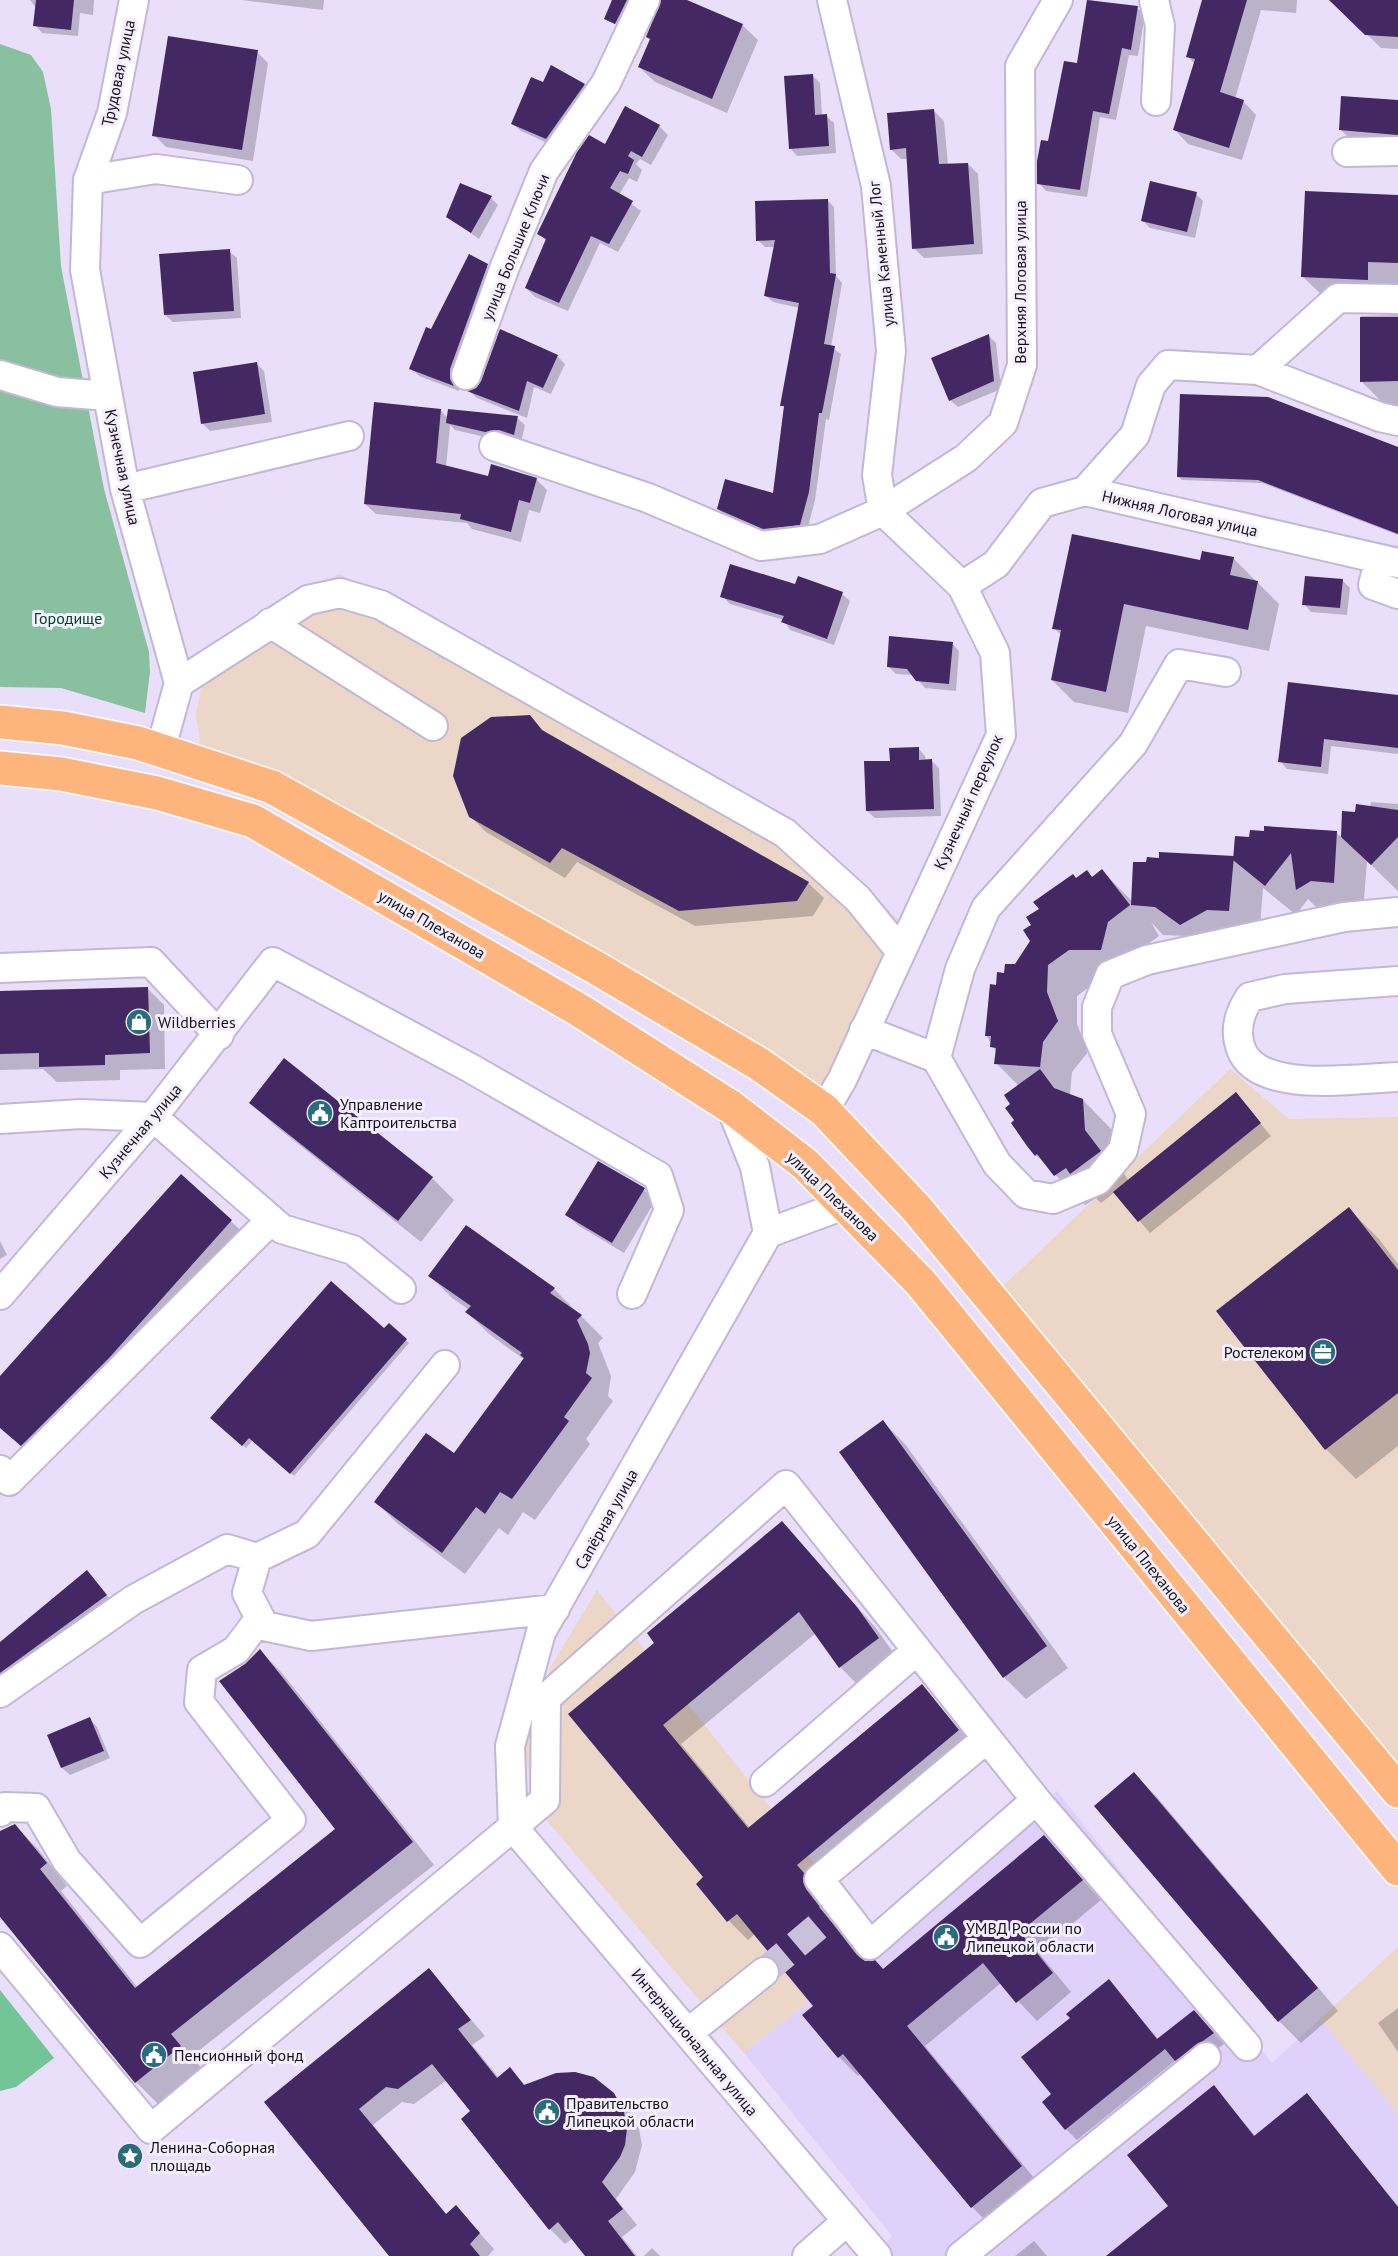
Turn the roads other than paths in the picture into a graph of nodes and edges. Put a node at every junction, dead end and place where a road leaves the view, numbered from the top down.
1 (134, 0) edge
2 (645, 0) edge
3 (832, 0) edge
4 (1058, 0) edge
5 (1154, 0) edge
6 (1156, 101) dead end
7 (1398, 151) edge
8 (1347, 152) dead end
9 (88, 180) junction
10 (238, 180) dead end
11 (1398, 299) edge
12 (1258, 370) junction
13 (0, 375) edge
14 (466, 375) dead end
15 (108, 396) junction
16 (1398, 421) edge
17 (349, 436) dead end
18 (494, 446) dead end
19 (125, 489) junction
20 (1085, 491) junction
21 (883, 511) junction
22 (1389, 561) edge
23 (962, 586) junction
24 (1398, 594) edge
25 (270, 622) junction
26 (1226, 672) dead end
27 (179, 683) junction
28 (0, 722) edge
29 (433, 726) dead end
30 (160, 748) junction
31 (0, 768) edge
32 (1398, 912) edge
33 (901, 952) junction
34 (0, 968) edge
35 (1398, 981) edge
36 (864, 1030) junction
37 (219, 1035) junction
38 (936, 1058) junction
39 (1398, 1077) edge
40 (731, 1107) junction
41 (824, 1110) junction
42 (153, 1117) junction
43 (0, 1119) edge
44 (844, 1205) junction
45 (271, 1220) junction
46 (768, 1233) junction
47 (401, 1289) dead end
48 (632, 1294) dead end
49 (0, 1295) edge
50 (445, 1365) dead end
51 (0, 1470) edge
52 (257, 1558) junction
53 (555, 1609) junction
54 (260, 1618) junction
55 (916, 1651) junction
56 (0, 1693) edge
57 (986, 1739) junction
58 (765, 1782) dead end
59 (1398, 1791) edge
60 (1036, 1800) junction
61 (0, 1812) edge
62 (513, 1827) junction
63 (1398, 1869) edge
64 (0, 1947) edge
65 (764, 1972) tunnel mouth
66 (688, 2033) junction
67 (1247, 2046) dead end
68 (1206, 2057) dead end
69 (847, 2221) junction
70 (807, 2256) edge
71 (877, 2256) edge
72 (961, 2256) edge

1 - 9 street, Трудовая улица
2 - 14 street, улица Большие Ключи
3 - 21 street, улица Каменный Лог
4 - 21 street, Верхняя Логовая улица
5 - 6 street
7 - 8 street
9 - 10 street
9 - 15 street, Кузнечная улица
11 - 12 street
12 - 16 street
12 - 20 street
13 - 15 street
15 - 19 street, Кузнечная улица
17 - 19 street
18 - 21 street
19 - 27 street, Кузнечная улица
20 - 22 street, Нижняя Логовая улица
20 - 23 street, Нижняя Логовая улица
21 - 23 street, Кузнечный переулок
22 - 24 street
23 - 33 street, Кузнечный переулок
25 - 27 street
25 - 29 street
25 - 33 street
26 - 38 street
27 - 30 street
28 - 30 main road
30 - 41 main road
31 - 40 main road, улица Плеханова
32 - 38 street
33 - 36 street, Кузнечный переулок
34 - 37 street
35 - 39 street
36 - 38 street
36 - 41 street, Кузнечный переулок
37 - 42 street, Кузнечная улица
37 - 48 street, Кузнечная улица
40 - 44 main road, улица Плеханова
40 - 46 street
41 - 59 main road
42 - 43 street
42 - 45 street
42 - 49 street, Кузнечная улица
44 - 46 street
44 - 63 main road, улица Плеханова
45 - 47 street
45 - 51 street
46 - 53 street, Сапёрная улица
50 - 52 street
52 - 54 street
52 - 56 street
53 - 54 street
53 - 62 street, Сапёрная улица
54 - 61 street
55 - 57 street
55 - 58 street
55 - 62 street
57 - 60 street
57 - 60 street
60 - 67 street
62 - 64 street
62 - 66 street, Интернациональная улица
65 - 66 street
66 - 69 street, Интернациональная улица
68 - 72 street
69 - 70 street
69 - 71 street, Интернациональная улица

